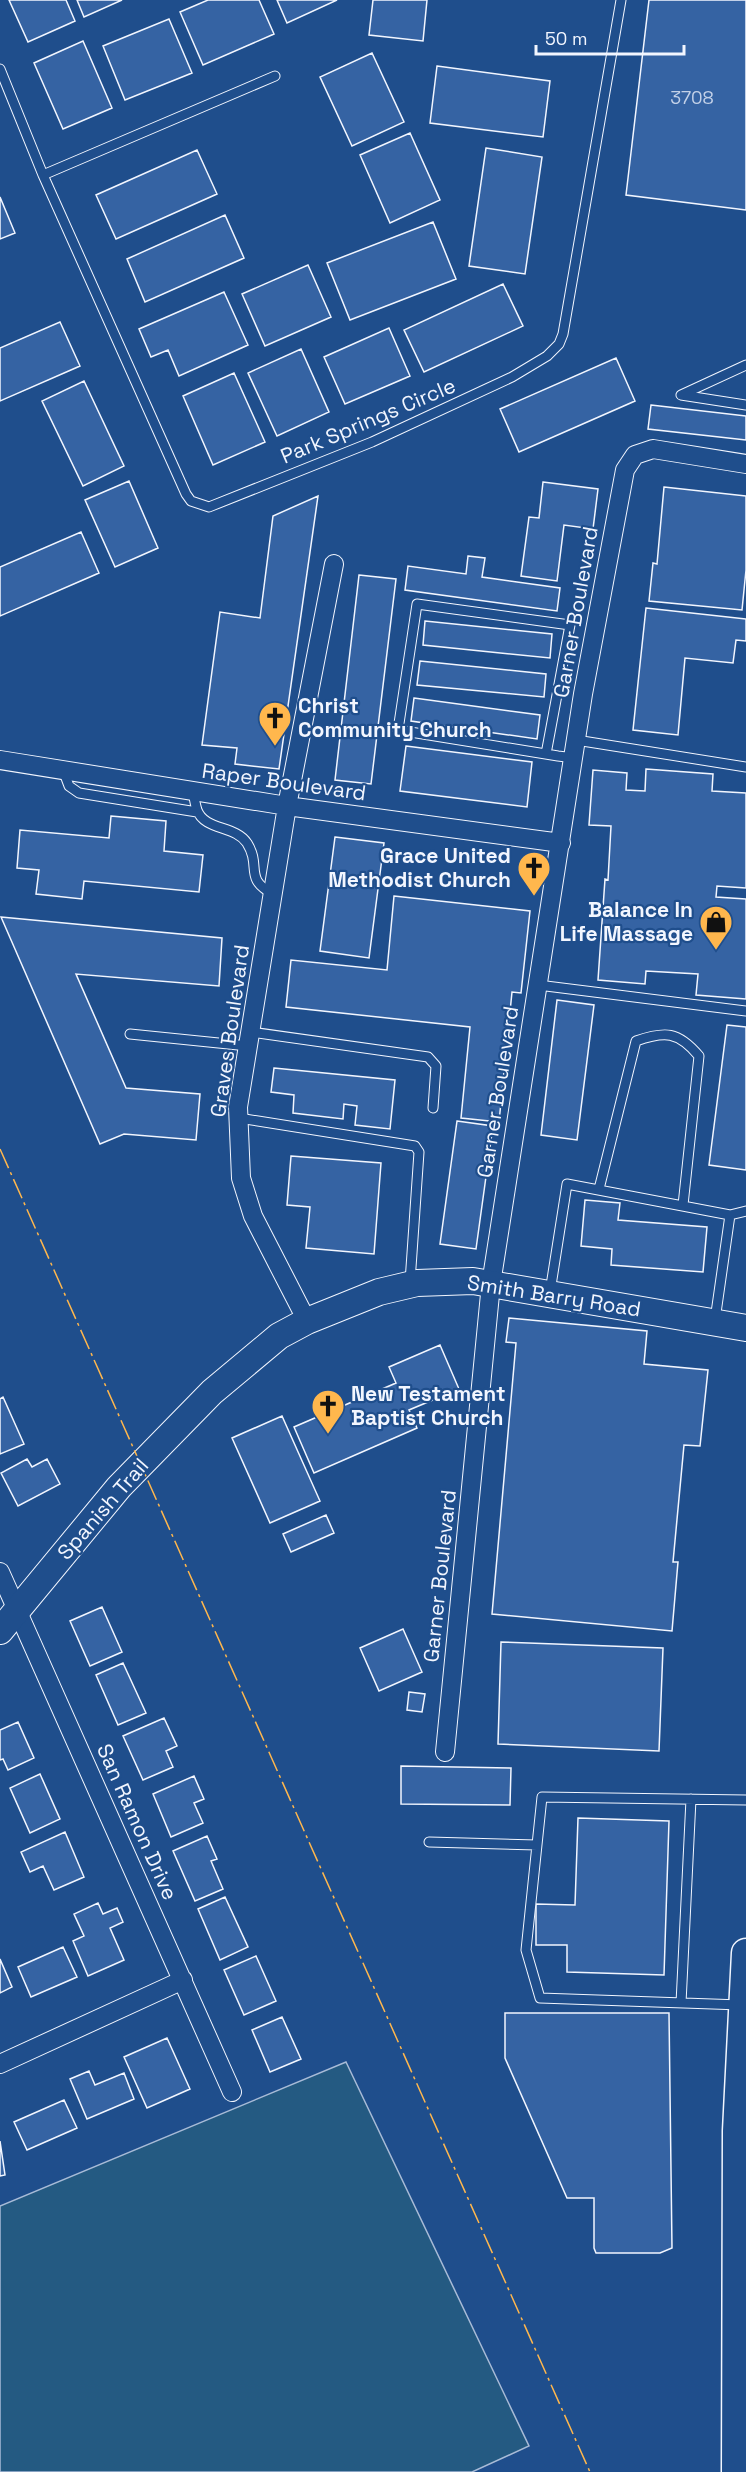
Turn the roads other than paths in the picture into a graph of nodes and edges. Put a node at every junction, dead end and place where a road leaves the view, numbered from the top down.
1 (621, 0) edge
2 (0, 69) edge
3 (275, 76) dead end
4 (43, 175) junction
5 (746, 365) edge
6 (746, 405) edge
7 (746, 464) edge
8 (334, 564) dead end
9 (576, 740) junction
10 (546, 754) junction
11 (574, 758) junction
12 (0, 760) edge
13 (746, 767) edge
14 (63, 770) junction
15 (193, 791) junction
16 (287, 806) junction
17 (198, 812) junction
18 (561, 843) junction
19 (273, 894) junction
20 (538, 985) junction
21 (746, 1011) edge
22 (130, 1034) dead end
23 (250, 1039) junction
24 (433, 1108) dead end
25 (239, 1118) junction
26 (599, 1189) junction
27 (683, 1205) junction
28 (746, 1211) edge
29 (730, 1215) junction
30 (491, 1284) junction
31 (410, 1285) junction
32 (550, 1294) junction
33 (307, 1321) junction
34 (715, 1322) junction
35 (746, 1328) edge
36 (212, 1392) joint
37 (0, 1572) edge
38 (17, 1611) junction
39 (0, 1631) edge
40 (445, 1752) dead end
41 (691, 1799) junction
42 (746, 1800) edge
43 (429, 1842) dead end
44 (537, 1845) junction
45 (746, 1953) edge
46 (183, 1980) junction
47 (681, 2003) junction
48 (743, 2005) junction
49 (0, 2064) edge
50 (232, 2092) dead end
51 (741, 2304) edge
52 (736, 2472) edge

1 - 4 lane, Park Springs Circle
2 - 4 lane, Park Springs Circle
3 - 4 lane
5 - 6 lane
7 - 9 street, Garner Boulevard
8 - 16 street, Graves Boulevard
9 - 11 street, Garner Boulevard
9 - 13 lane
10 - 10 lane
10 - 11 lane
11 - 18 street, Garner Boulevard
12 - 14 street, Raper Boulevard
14 - 15 street, Raper Boulevard
14 - 17 lane
15 - 16 street, Raper Boulevard
15 - 17 lane
16 - 18 street, Raper Boulevard
16 - 19 street, Graves Boulevard
17 - 19 lane
18 - 20 street, Garner Boulevard
19 - 23 street, Graves Boulevard
20 - 21 lane
20 - 30 street, Garner Boulevard
22 - 23 lane
23 - 24 lane
23 - 25 street, Graves Boulevard
25 - 31 lane
25 - 33 street, Graves Boulevard
26 - 27 lane
26 - 27 lane
26 - 32 lane
27 - 29 lane
28 - 29 lane
29 - 34 lane
30 - 31 street, Smith Barry Road
30 - 32 street, Smith Barry Road
30 - 40 street, Garner Boulevard
31 - 33 street, Smith Barry Road
32 - 34 street, Smith Barry Road
33 - 36 street, Smith Barry Road
34 - 35 street, Smith Barry Road
36 - 38 street, Spanish Trail
37 - 38 street, San Ramon Drive
38 - 39 street, Spanish Trail
38 - 46 street, San Ramon Drive
41 - 42 lane
41 - 44 lane
41 - 47 lane
43 - 44 lane
44 - 47 lane
45 - 48 main road
46 - 49 street
46 - 50 street, San Ramon Drive
47 - 48 lane
48 - 51 main road
51 - 52 main road

